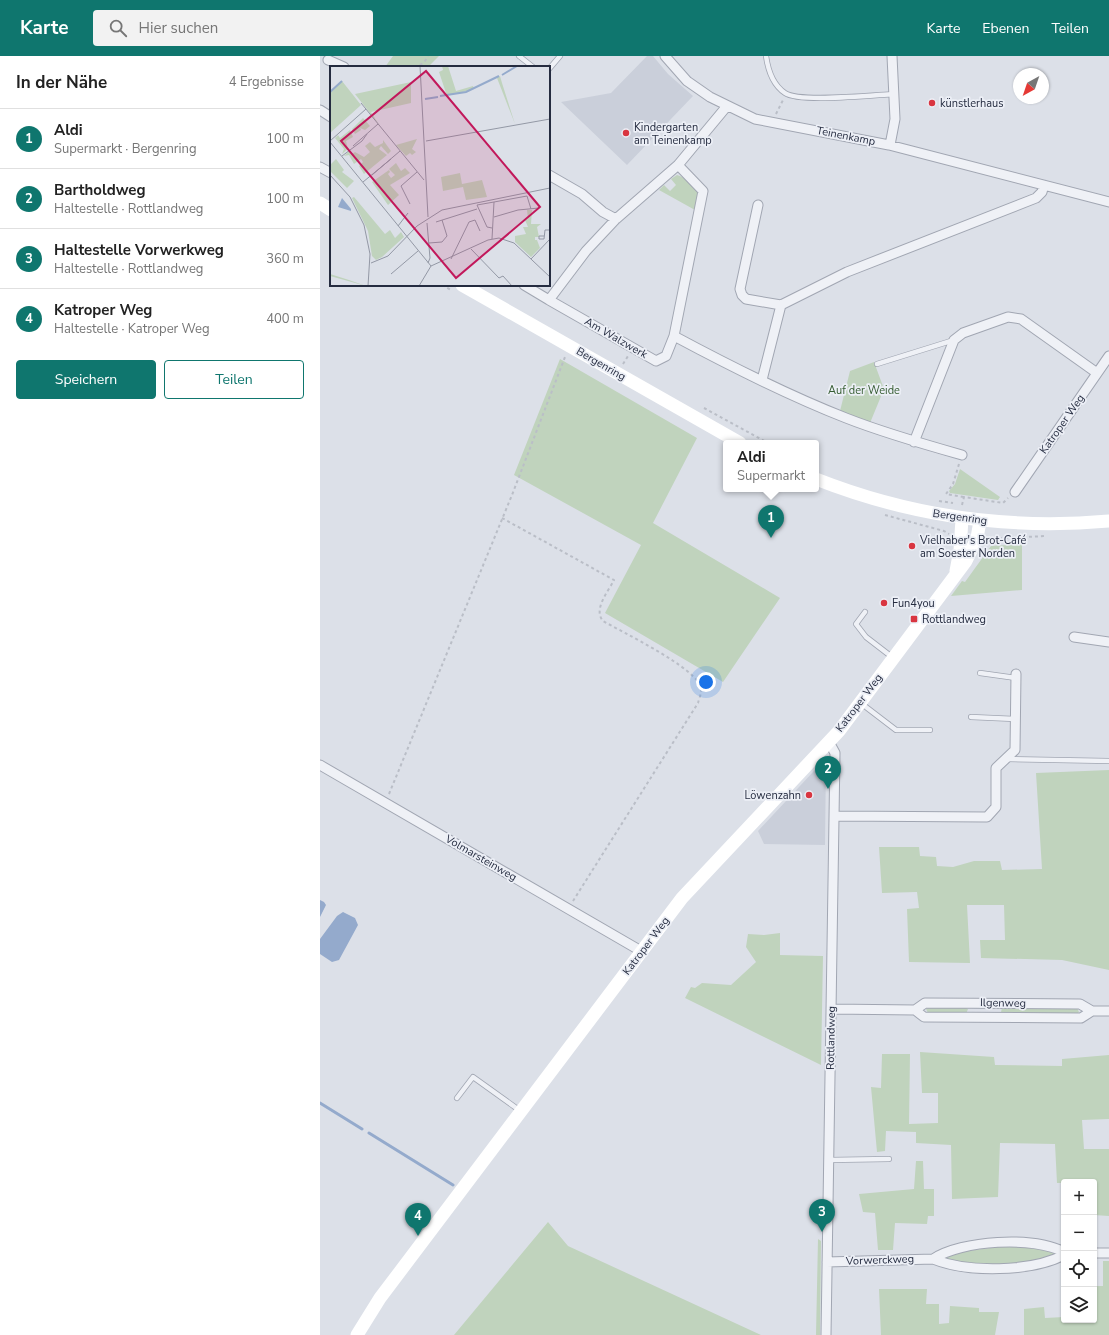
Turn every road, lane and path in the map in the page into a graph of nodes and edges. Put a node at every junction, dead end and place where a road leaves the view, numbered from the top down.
1 (428, 56) edge
2 (519, 56) edge
3 (558, 56) edge
4 (665, 56) edge
5 (766, 56) edge
6 (892, 56) edge
7 (328, 60) dead end
8 (342, 66) edge
9 (418, 66) edge
10 (532, 66) edge
11 (550, 68) edge
12 (785, 94) junction
13 (894, 94) junction
14 (727, 106) junction
15 (320, 110) edge
16 (330, 116) edge
17 (769, 121) junction
18 (890, 145) junction
19 (678, 165) junction
20 (320, 167) edge
21 (330, 172) edge
22 (550, 176) edge
23 (1044, 185) junction
24 (1109, 202) edge
25 (320, 203) edge
26 (758, 204) dead end
27 (330, 209) edge
28 (616, 220) junction
29 (464, 286) edge
30 (526, 286) edge
31 (549, 300) junction
32 (781, 305) junction
33 (674, 336) junction
34 (954, 340) junction
35 (566, 356) dead end
36 (1109, 356) edge
37 (877, 364) dead end
38 (1097, 373) junction
39 (762, 380) junction
40 (735, 440) edge
41 (914, 442) junction
42 (962, 455) joint
43 (819, 480) edge
44 (1015, 492) joint
45 (964, 497) junction
46 (934, 500) dead end
47 (962, 505) junction
48 (969, 506) dead end
49 (502, 518) junction
50 (962, 519) junction
51 (980, 521) junction
52 (1109, 522) edge
53 (955, 575) junction
54 (865, 612) dead end
55 (1074, 637) dead end
56 (1109, 642) edge
57 (893, 658) junction
58 (980, 673) dead end
59 (1016, 676) joint
60 (860, 703) junction
61 (971, 717) dead end
62 (1015, 719) junction
63 (930, 730) dead end
64 (830, 742) junction
65 (1005, 759) junction
66 (1109, 761) edge
67 (320, 765) edge
68 (385, 803) junction
69 (835, 816) junction
70 (569, 908) junction
71 (641, 951) junction
72 (832, 1009) junction
73 (915, 1010) junction
74 (1092, 1011) junction
75 (1109, 1011) edge
76 (457, 1098) dead end
77 (521, 1111) junction
78 (889, 1159) dead end
79 (829, 1160) junction
80 (1062, 1251) edge
81 (1097, 1253) edge
82 (1109, 1253) edge
83 (1061, 1257) edge
84 (933, 1259) junction
85 (827, 1262) junction
86 (357, 1335) edge
87 (826, 1335) edge

1 - 9 path
2 - 10 lane
3 - 11 lane
4 - 14 street, Teinenkamp
5 - 12 lane
6 - 13 street
7 - 8 street
12 - 13 lane
12 - 17 path
13 - 18 street
14 - 17 street, Teinenkamp
14 - 19 street
15 - 16 street
17 - 18 street, Teinenkamp
18 - 23 street, Teinenkamp
19 - 28 street
19 - 33 street, Am Walzwerk
20 - 21 street
22 - 28 street
23 - 24 street, Teinenkamp
23 - 32 street
25 - 27 street
26 - 32 street
28 - 31 street
29 - 40 street, Bergenring
30 - 31 street
31 - 33 street, Am Walzwerk
32 - 39 street
33 - 39 street
34 - 37 lane
34 - 38 street
34 - 41 street
35 - 49 path
36 - 38 street, Katroper Weg
38 - 44 street, Katroper Weg
39 - 41 street
41 - 42 street
42 - 45 path
43 - 50 street, Bergenring
44 - 45 path
45 - 47 path
46 - 47 path
47 - 48 path
49 - 68 path
49 - 70 path
50 - 51 street, Bergenring
50 - 53 street, Katroper Weg
51 - 52 street, Bergenring
51 - 53 street, Katroper Weg
53 - 57 street, Katroper Weg
54 - 57 lane
55 - 56 street
57 - 60 street, Katroper Weg
58 - 59 lane
59 - 62 street
60 - 63 lane
60 - 64 street, Katroper Weg
61 - 62 lane
62 - 65 street
64 - 69 street, Rottlandweg
64 - 71 street, Katroper Weg
65 - 66 lane
65 - 69 street
67 - 68 street, Volmarsteinweg
68 - 70 street, Volmarsteinweg
69 - 72 street, Rottlandweg
70 - 71 street, Volmarsteinweg
71 - 77 street, Katroper Weg
72 - 73 street, Ilgenweg
72 - 79 street, Rottlandweg
73 - 74 street, Ilgenweg
73 - 74 street, Ilgenweg
74 - 75 street, Ilgenweg
76 - 77 lane
77 - 86 street, Katroper Weg
78 - 79 lane
79 - 85 street, Rottlandweg
80 - 84 street, Vorwerckweg
81 - 82 street
83 - 84 street, Vorwerckweg
84 - 85 street, Vorwerckweg
85 - 87 street, Rottlandweg

